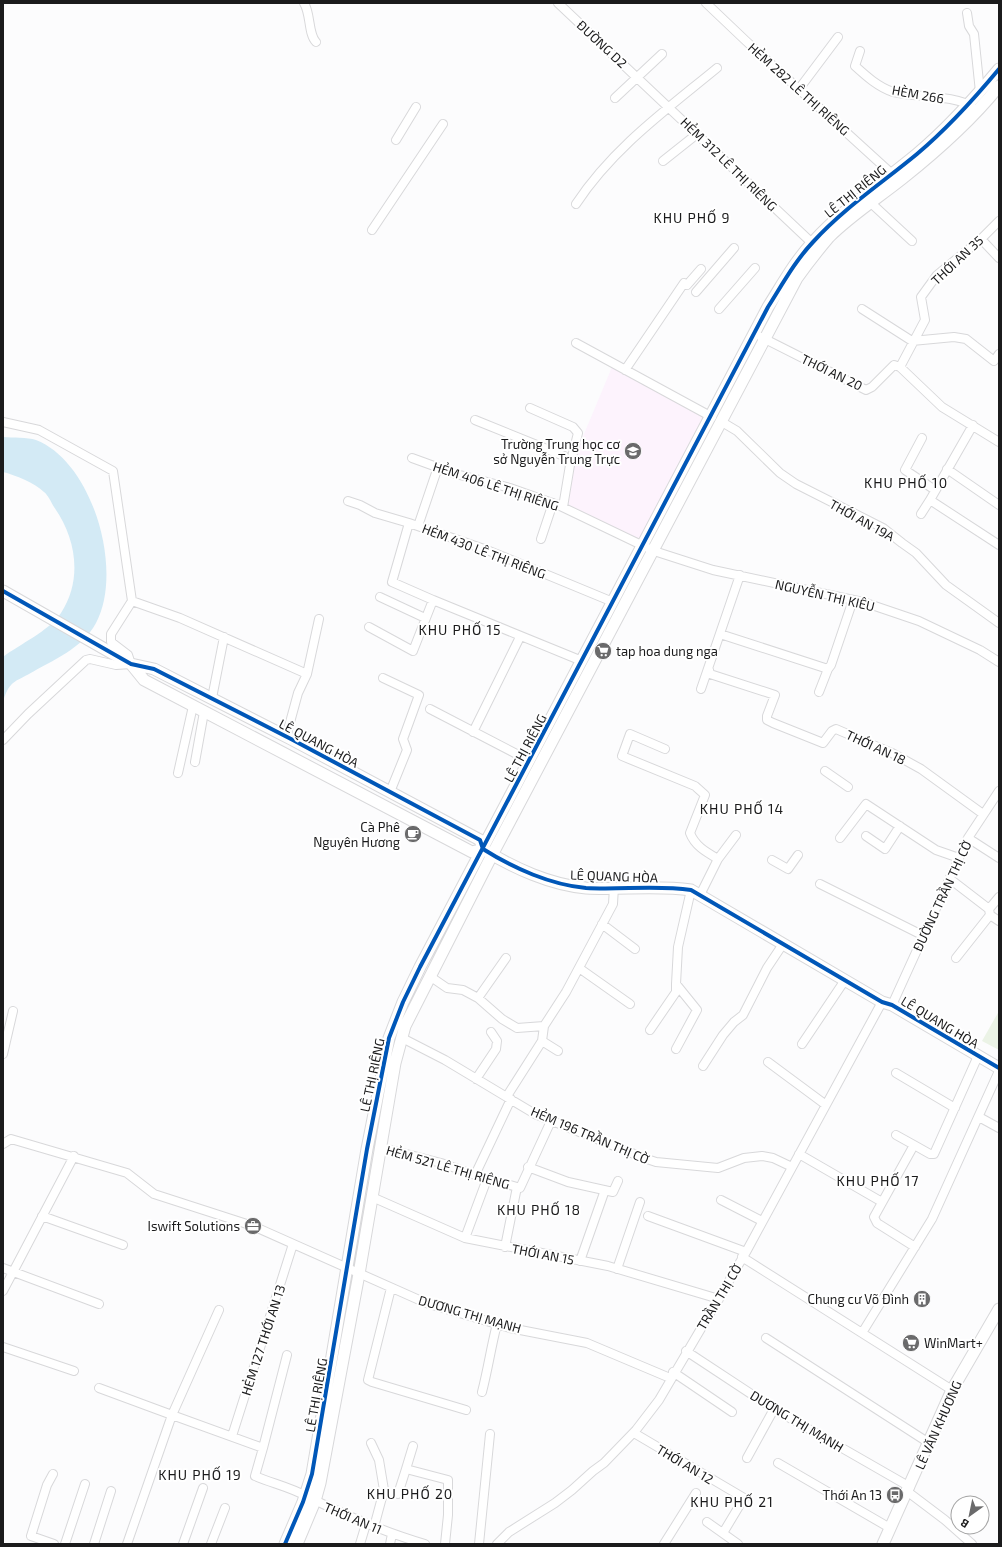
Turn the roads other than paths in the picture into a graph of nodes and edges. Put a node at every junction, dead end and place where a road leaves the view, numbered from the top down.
1 (304, 3) edge
2 (558, 3) edge
3 (706, 3) edge
4 (967, 13) dead end
5 (838, 37) dead end
6 (316, 42) dead end
7 (860, 51) dead end
8 (662, 54) dead end
9 (717, 68) dead end
10 (999, 69) edge
11 (637, 77) junction
12 (646, 85) joint
13 (999, 86) edge
14 (799, 88) junction
15 (980, 92) junction
16 (615, 98) dead end
17 (416, 107) dead end
18 (669, 107) junction
19 (973, 108) junction
20 (443, 124) dead end
21 (697, 134) junction
22 (396, 140) dead end
23 (663, 161) dead end
24 (892, 174) junction
25 (871, 203) junction
26 (576, 204) dead end
27 (999, 221) edge
28 (372, 230) dead end
29 (981, 239) junction
30 (912, 241) dead end
31 (812, 243) junction
32 (734, 248) dead end
33 (999, 258) edge
34 (755, 268) dead end
35 (701, 269) dead end
36 (696, 292) dead end
37 (719, 309) dead end
38 (862, 309) dead end
39 (759, 336) junction
40 (912, 342) junction
41 (576, 343) dead end
42 (999, 354) edge
43 (900, 367) junction
44 (625, 370) junction
45 (530, 408) dead end
46 (717, 419) junction
47 (475, 420) dead end
48 (3, 422) edge
49 (973, 425) junction
50 (922, 438) dead end
51 (999, 442) edge
52 (412, 458) dead end
53 (570, 465) junction
54 (438, 467) junction
55 (947, 469) junction
56 (935, 490) junction
57 (930, 500) junction
58 (348, 501) dead end
59 (553, 503) junction
60 (999, 506) edge
61 (562, 507) junction
62 (922, 514) dead end
63 (409, 523) junction
64 (418, 526) junction
65 (541, 539) dead end
66 (999, 545) edge
67 (643, 547) junction
68 (654, 551) junction
69 (740, 575) junction
70 (4, 593) edge
71 (380, 597) dead end
72 (433, 600) junction
73 (852, 600) junction
74 (132, 601) junction
75 (613, 602) junction
76 (425, 618) junction
77 (319, 619) dead end
78 (999, 624) edge
79 (369, 626) dead end
80 (720, 634) junction
81 (224, 637) junction
82 (520, 637) junction
83 (582, 661) junction
84 (999, 662) edge
85 (131, 664) junction
86 (828, 669) junction
87 (709, 670) junction
88 (307, 674) junction
89 (383, 678) dead end
90 (701, 689) dead end
91 (819, 692) dead end
92 (212, 698) junction
93 (193, 706) junction
94 (430, 710) dead end
95 (204, 712) junction
96 (473, 732) junction
97 (286, 737) junction
98 (3, 740) edge
99 (664, 749) dead end
100 (530, 761) junction
101 (195, 762) dead end
102 (825, 771) dead end
103 (178, 773) dead end
104 (848, 787) dead end
105 (999, 791) edge
106 (390, 792) junction
107 (983, 814) junction
108 (900, 826) junction
109 (736, 835) dead end
110 (866, 836) dead end
111 (840, 838) dead end
112 (968, 838) junction
113 (487, 852) junction
114 (798, 855) dead end
115 (959, 858) junction
116 (999, 858) edge
117 (718, 859) junction
118 (772, 860) dead end
119 (950, 879) junction
120 (820, 884) dead end
121 (614, 888) junction
122 (695, 893) junction
123 (999, 897) edge
124 (990, 912) junction
125 (999, 921) edge
126 (602, 924) junction
127 (924, 936) junction
128 (783, 944) junction
129 (635, 949) dead end
130 (506, 958) dead end
131 (956, 958) dead end
132 (579, 968) junction
133 (431, 977) junction
134 (845, 980) junction
135 (676, 984) junction
136 (478, 998) junction
137 (630, 1004) dead end
138 (887, 1004) junction
139 (13, 1011) dead end
140 (544, 1026) junction
141 (650, 1030) dead end
142 (491, 1032) dead end
143 (400, 1040) junction
144 (542, 1041) junction
145 (802, 1044) dead end
146 (676, 1049) dead end
147 (558, 1051) dead end
148 (3, 1054) edge
149 (978, 1056) junction
150 (768, 1062) dead end
151 (703, 1066) dead end
152 (999, 1069) edge
153 (896, 1073) dead end
154 (476, 1079) junction
155 (509, 1098) junction
156 (826, 1105) junction
157 (955, 1108) junction
158 (979, 1117) junction
159 (551, 1121) junction
160 (999, 1128) edge
161 (896, 1134) dead end
162 (4, 1140) edge
163 (914, 1145) junction
164 (380, 1147) junction
165 (799, 1154) junction
166 (74, 1156) junction
167 (528, 1167) junction
168 (792, 1167) junction
169 (475, 1175) junction
170 (487, 1179) junction
171 (618, 1181) dead end
172 (516, 1187) junction
173 (605, 1190) junction
174 (372, 1197) junction
175 (721, 1200) dead end
176 (640, 1202) dead end
177 (882, 1202) junction
178 (42, 1216) junction
179 (648, 1216) dead end
180 (762, 1221) junction
181 (465, 1238) junction
182 (292, 1244) junction
183 (123, 1245) dead end
184 (505, 1247) junction
185 (915, 1247) junction
186 (744, 1255) junction
187 (580, 1261) junction
188 (3, 1268) edge
189 (348, 1269) junction
190 (617, 1269) junction
191 (12, 1273) junction
192 (359, 1274) junction
193 (391, 1288) junction
194 (3, 1291) edge
195 (719, 1299) junction
196 (99, 1304) dead end
197 (999, 1309) edge
198 (219, 1310) dead end
199 (497, 1324) junction
200 (862, 1333) junction
201 (766, 1338) dead end
202 (3, 1347) edge
203 (686, 1351) junction
204 (288, 1355) dead end
205 (74, 1371) dead end
206 (672, 1375) junction
207 (99, 1388) dead end
208 (952, 1390) junction
209 (482, 1392) dead end
210 (774, 1409) junction
211 (466, 1410) dead end
212 (732, 1412) dead end
213 (172, 1415) junction
214 (634, 1433) junction
215 (490, 1434) dead end
216 (232, 1436) junction
217 (371, 1443) dead end
218 (929, 1443) junction
219 (413, 1446) dead end
220 (263, 1448) junction
221 (747, 1458) dead end
222 (778, 1463) dead end
223 (406, 1469) junction
224 (53, 1474) dead end
225 (85, 1484) dead end
226 (203, 1488) dead end
227 (909, 1490) junction
228 (111, 1491) dead end
229 (696, 1493) dead end
230 (398, 1494) dead end
231 (306, 1495) junction
232 (315, 1501) junction
233 (225, 1508) dead end
234 (707, 1522) dead end
235 (366, 1524) junction
236 (374, 1528) junction
237 (890, 1528) junction
238 (723, 1533) junction
239 (392, 1534) junction
240 (54, 1544) edge
241 (66, 1544) edge
242 (94, 1544) edge
243 (128, 1544) edge
244 (183, 1544) edge
245 (211, 1544) edge
246 (285, 1544) edge
247 (296, 1544) edge
248 (360, 1544) edge
249 (390, 1544) edge
250 (425, 1544) edge
251 (445, 1544) edge
252 (479, 1544) edge
253 (497, 1544) edge
254 (664, 1544) edge
255 (738, 1544) edge
256 (883, 1544) edge
257 (972, 1544) edge

1 - 6 street
2 - 11 street, ĐƯỜNG D2
3 - 14 street, HẺM 282 LÊ THỊ RIÊNG
4 - 15 street
5 - 14 street
7 - 19 street, HÈM 266
8 - 11 street
9 - 18 street
10 - 15 street, LÊ THỊ RIÊNG
11 - 12 street, ĐƯỜNG D2
11 - 16 street
12 - 18 street, HẺM 312 LÊ THỊ RIÊNG
13 - 19 street, LÊ THỊ RIÊNG
14 - 24 street, HẺM 282 LÊ THỊ RIÊNG
15 - 19 street, LÊ THỊ RIÊNG
17 - 22 street
18 - 21 street, HẺM 312 LÊ THỊ RIÊNG
18 - 26 street
19 - 24 street, LÊ THỊ RIÊNG
19 - 25 street, LÊ THỊ RIÊNG
20 - 28 street
21 - 23 street
21 - 31 street, HẺM 312 LÊ THỊ RIÊNG
24 - 31 street, LÊ THỊ RIÊNG
25 - 30 street
25 - 39 street, LÊ THỊ RIÊNG
27 - 29 street, THỚI AN 35
29 - 33 street
29 - 40 street, THỚI AN 35
31 - 39 street, LÊ THỊ RIÊNG
32 - 36 street
34 - 37 street
35 - 44 street
38 - 40 street
39 - 43 street, THỚI AN 20
39 - 46 street, LÊ THỊ RIÊNG
40 - 42 street
40 - 43 street, THỚI AN 35
41 - 44 street, THỚI AN 19A
43 - 49 street
44 - 46 street, THỚI AN 19A
45 - 53 street
46 - 67 street, LÊ THỊ RIÊNG
46 - 68 street, LÊ THỊ RIÊNG
46 - 78 street, THỚI AN 19A
47 - 53 street
48 - 74 street
49 - 51 street
49 - 55 street
50 - 56 street
52 - 54 street, HẺM 406 LÊ THỊ RIÊNG
53 - 61 street
54 - 59 street, HẺM 406 LÊ THỊ RIÊNG
54 - 64 street
55 - 56 street
55 - 60 street
56 - 57 street
57 - 62 street
57 - 66 street
58 - 63 street
59 - 61 street, HẺM 406 LÊ THỊ RIÊNG
59 - 65 street
61 - 67 street, HẺM 406 LÊ THỊ RIÊNG
63 - 64 street, HẺM 430 LÊ THỊ RIÊNG
63 - 72 street, HẺM 430 LÊ THỊ RIÊNG
64 - 75 street, HẺM 430 LÊ THỊ RIÊNG
67 - 68 street, NGUYỄN THỊ KIÊU
67 - 75 street, LÊ THỊ RIÊNG
68 - 69 street, NGUYỄN THỊ KIÊU
68 - 113 street, LÊ THỊ RIÊNG
69 - 73 street, NGUYỄN THỊ KIÊU
69 - 80 street
70 - 85 street, LÊ QUANG HÒA
71 - 76 street
72 - 76 street
72 - 82 street
73 - 84 street, NGUYỄN THỊ KIÊU
73 - 86 street
74 - 81 street
74 - 85 street
75 - 83 street, LÊ THỊ RIÊNG
76 - 79 street
77 - 88 street
80 - 86 street
80 - 87 street
81 - 88 street
81 - 92 street
82 - 83 street
82 - 96 street
83 - 100 street, LÊ THỊ RIÊNG
85 - 92 street, LÊ QUANG HÒA
85 - 93 street, LÊ QUANG HÒA
85 - 98 street
86 - 91 street
87 - 90 street
87 - 107 street, THỚI AN 18
88 - 97 street
89 - 106 street
92 - 97 street, LÊ QUANG HÒA
93 - 95 street, LÊ QUANG HÒA
93 - 103 street
94 - 96 street
95 - 101 street
95 - 113 street, LÊ QUANG HÒA
96 - 100 street
97 - 106 street, LÊ QUANG HÒA
99 - 117 street
100 - 113 street, LÊ THỊ RIÊNG
102 - 104 street
105 - 107 street, ĐƯỜNG TRẦN THỊ CỜ
106 - 113 street, LÊ QUANG HÒA
107 - 112 street, ĐƯỜNG TRẦN THỊ CỜ
108 - 110 street
108 - 111 street
108 - 115 street
109 - 117 street
112 - 115 street, ĐƯỜNG TRẦN THỊ CỜ
112 - 116 street
113 - 121 street, LÊ QUANG HÒA
113 - 133 street, LÊ THỊ RIÊNG
113 - 189 street, LÊ THỊ RIÊNG
114 - 118 street
115 - 119 street, ĐƯỜNG TRẦN THỊ CỜ
117 - 122 street
119 - 124 street
119 - 127 street, ĐƯỜNG TRẦN THỊ CỜ
120 - 127 street
121 - 122 street, LÊ QUANG HÒA
121 - 126 street
122 - 128 street, LÊ QUANG HÒA
122 - 135 street
123 - 124 street
124 - 125 street
124 - 131 street
126 - 129 street
126 - 132 street
127 - 138 street, ĐƯỜNG TRẦN THỊ CỜ
128 - 134 street, LÊ QUANG HÒA
128 - 151 street
130 - 136 street
132 - 137 street
132 - 140 street
133 - 136 street
133 - 143 street, LÊ THỊ RIÊNG
134 - 138 street, LÊ QUANG HÒA
134 - 145 street
135 - 141 street
135 - 146 street
136 - 140 street
138 - 149 street, LÊ QUANG HÒA
138 - 156 street, TRẦN THỊ CỜ
139 - 148 street
140 - 144 street
142 - 154 street
143 - 154 street, HẺM 196 TRẦN THỊ CỜ
143 - 164 street, LÊ THỊ RIÊNG
144 - 147 street
144 - 155 street
149 - 152 street, LÊ QUANG HÒA
149 - 157 street
150 - 156 street
152 - 158 street
153 - 157 street
154 - 155 street, HẺM 196 TRẦN THỊ CỜ
155 - 159 street, HẺM 196 TRẦN THỊ CỜ
155 - 169 street
156 - 165 street, TRẦN THỊ CỜ
157 - 163 street
158 - 160 street
158 - 185 street
159 - 167 street
159 - 168 street, HẺM 196 TRẦN THỊ CỜ
161 - 163 street
162 - 166 street, DƯƠNG THỊ MẠNH
163 - 177 street
164 - 169 street, HẺM 521 LÊ THỊ RIÊNG
164 - 174 street, LÊ THỊ RIÊNG
165 - 168 street, TRẦN THỊ CỜ
165 - 177 street
166 - 178 street
166 - 182 street, DƯƠNG THỊ MẠNH
167 - 172 street
167 - 173 street
168 - 180 street, TRẦN THỊ CỜ
169 - 170 street, HẺM 521 LÊ THỊ RIÊNG
170 - 172 street, HẺM 521 LÊ THỊ RIÊNG
170 - 181 street
171 - 173 street
172 - 184 street
173 - 187 street
174 - 181 street, THỚI AN 15
174 - 192 street, LÊ THỊ RIÊNG
175 - 180 street
176 - 190 street
177 - 185 street
178 - 183 street
178 - 191 street
179 - 186 street
180 - 186 street, TRẦN THỊ CỜ
181 - 184 street, THỚI AN 15
182 - 189 street, DƯƠNG THỊ MẠNH
182 - 216 street, HẺM 127 THỚI AN 13
184 - 187 street, THỚI AN 15
185 - 200 street
186 - 195 street, TRẦN THỊ CỜ
186 - 200 street
187 - 190 street, THỚI AN 15
188 - 191 street
189 - 192 street, DƯƠNG THỊ MẠNH
189 - 231 street, LÊ THỊ RIÊNG
190 - 195 street, THỚI AN 15
191 - 194 street
191 - 196 street
192 - 193 street, DƯƠNG THỊ MẠNH
192 - 232 street, LÊ THỊ RIÊNG
193 - 199 street, DƯƠNG THỊ MẠNH
193 - 211 street
195 - 203 street, TRẦN THỊ CỜ
197 - 208 street, LÊ VĂN KHƯƠNG
198 - 213 street
199 - 206 street, DƯƠNG THỊ MẠNH
199 - 209 street
200 - 208 street
201 - 218 street
202 - 205 street
203 - 206 street, TRẦN THỊ CỜ
203 - 210 street, DƯƠNG THỊ MẠNH
204 - 220 street
206 - 212 street, DƯƠNG THỊ MẠNH
206 - 214 street, TRẦN THỊ CỜ
207 - 213 street
208 - 218 street, LÊ VĂN KHƯƠNG
210 - 221 street
210 - 227 street, DƯƠNG THỊ MẠNH
213 - 216 street
213 - 243 street
214 - 238 street, THỚI AN 12
214 - 253 street, TRẦN THỊ CỜ
215 - 252 street
216 - 220 street
217 - 236 street
218 - 227 street, LÊ VĂN KHƯƠNG
219 - 223 street
220 - 231 street, THỚI AN 11
222 - 237 street
223 - 230 street
223 - 251 street
224 - 240 street
225 - 241 street
226 - 244 street
227 - 237 street, LÊ VĂN KHƯƠNG
227 - 257 street, DƯƠNG THỊ MẠNH
228 - 242 street
229 - 254 street
231 - 232 street, THỚI AN 11
231 - 246 street, LÊ THỊ RIÊNG
232 - 235 street, THỚI AN 11
232 - 247 street, LÊ THỊ RIÊNG
233 - 245 street
234 - 238 street
235 - 236 street, THỚI AN 11
235 - 248 street
236 - 239 street, THỚI AN 11
237 - 256 street, LÊ VĂN KHƯƠNG
238 - 255 street
239 - 249 street
239 - 250 street, THỚI AN 11

